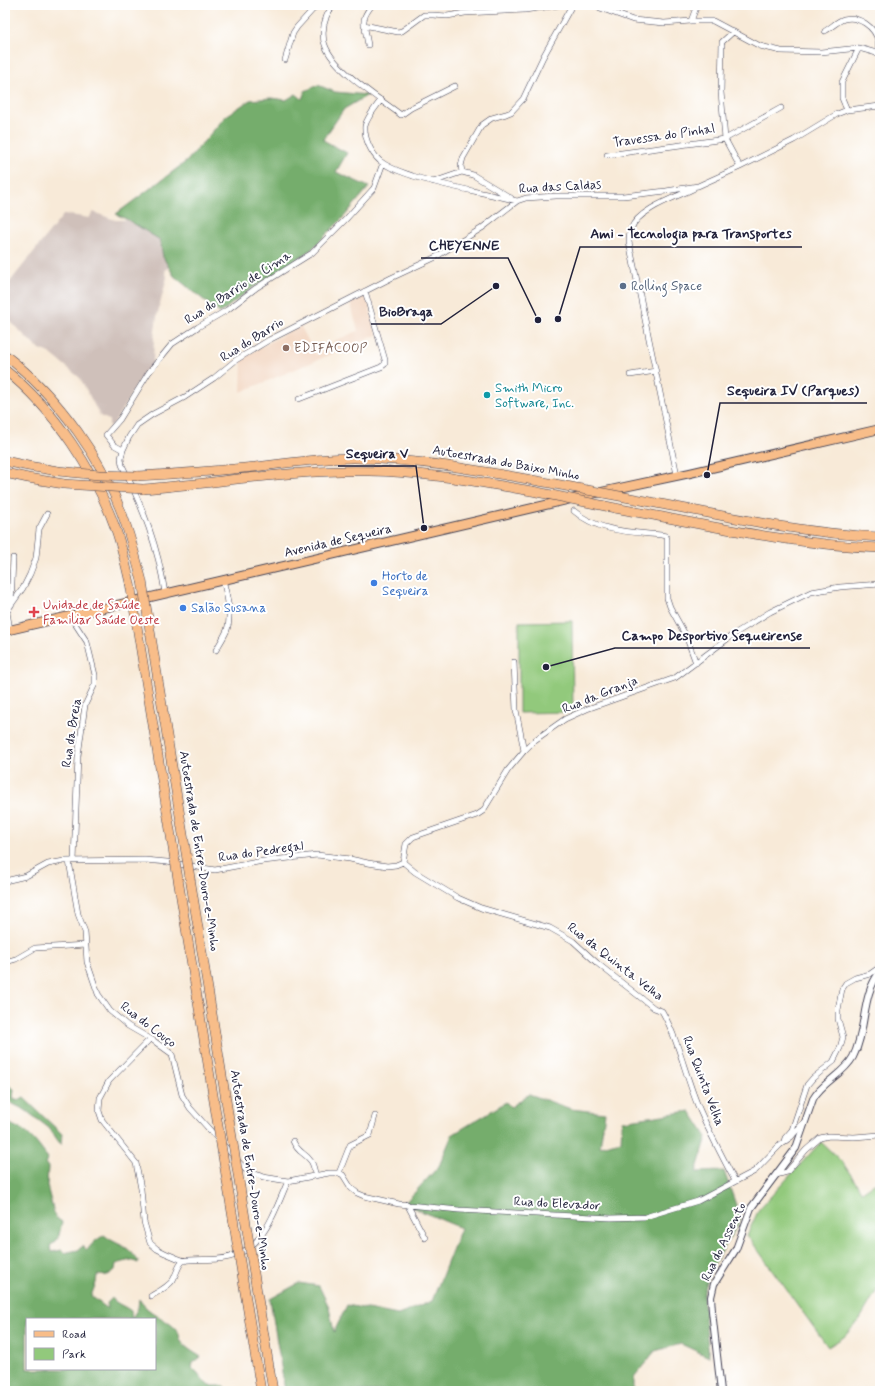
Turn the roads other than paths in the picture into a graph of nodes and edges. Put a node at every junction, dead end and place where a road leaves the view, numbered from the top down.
1 (316, 5) edge
2 (334, 5) edge
3 (372, 5) edge
4 (559, 5) edge
5 (572, 5) edge
6 (597, 5) edge
7 (697, 5) edge
8 (691, 21) junction
9 (366, 26) junction
10 (825, 31) dead end
11 (733, 32) junction
12 (368, 45) dead end
13 (859, 48) junction
14 (879, 54) edge
15 (285, 60) dead end
16 (455, 86) dead end
17 (381, 100) junction
18 (880, 106) edge
19 (781, 108) dead end
20 (847, 110) junction
21 (725, 139) junction
22 (606, 155) dead end
23 (383, 163) junction
24 (740, 167) junction
25 (462, 172) junction
26 (432, 182) junction
27 (705, 184) junction
28 (666, 191) junction
29 (672, 191) junction
30 (676, 197) junction
31 (670, 200) junction
32 (517, 201) junction
33 (365, 291) junction
34 (5, 354) edge
35 (5, 370) edge
36 (656, 371) junction
37 (630, 375) dead end
38 (299, 398) dead end
39 (880, 428) edge
40 (123, 450) junction
41 (5, 461) edge
42 (5, 473) edge
43 (677, 475) junction
44 (574, 511) dead end
45 (47, 514) dead end
46 (880, 536) edge
47 (880, 548) edge
48 (13, 558) dead end
49 (5, 572) edge
50 (12, 572) junction
51 (223, 580) junction
52 (880, 584) edge
53 (165, 593) junction
54 (11, 605) junction
55 (70, 616) junction
56 (7, 630) edge
57 (216, 650) dead end
58 (514, 662) dead end
59 (696, 663) junction
60 (524, 751) junction
61 (71, 861) junction
62 (403, 862) junction
63 (5, 880) edge
64 (86, 944) junction
65 (5, 962) edge
66 (880, 967) edge
67 (880, 972) edge
68 (662, 1011) joint
69 (150, 1039) junction
70 (375, 1116) dead end
71 (806, 1120) junction
72 (880, 1135) edge
73 (293, 1141) dead end
74 (784, 1142) junction
75 (339, 1173) junction
76 (776, 1175) junction
77 (316, 1176) junction
78 (735, 1180) junction
79 (288, 1181) junction
80 (407, 1204) junction
81 (425, 1238) dead end
82 (185, 1260) junction
83 (151, 1296) dead end
84 (261, 1391) edge
85 (273, 1391) edge
86 (721, 1391) edge

1 - 15 street
2 - 17 street
3 - 9 street
4 - 9 street
5 - 25 street
6 - 8 street
7 - 8 street
8 - 11 street
9 - 12 street
10 - 14 street
11 - 13 street
11 - 21 street
13 - 14 street
13 - 20 street
16 - 17 street
17 - 23 street
18 - 20 street, Rua das Caldas
19 - 21 street
20 - 24 street, Rua das Caldas
21 - 22 street, Travessa do Pinhal
21 - 24 street
23 - 26 street, Rua das Caldas
23 - 40 street, Rua do Barrio de Cima
24 - 27 street, Rua das Caldas
25 - 26 street
25 - 32 street
26 - 32 street, Rua das Caldas
27 - 29 street, Rua das Caldas
27 - 30 street, Rua das Caldas
28 - 29 street, Rua das Caldas
28 - 31 street
28 - 32 street, Rua das Caldas
29 - 30 street
30 - 31 street, Rua das Caldas
31 - 36 street, Rua das Caldas
32 - 33 street, Rua do Barrio
33 - 38 street
33 - 40 street, Rua do Barrio
34 - 85 highway, Autoestrada de Entre-Douro-e-Minho, bridge
35 - 84 highway, Autoestrada de Entre-Douro-e-Minho, bridge
36 - 37 street
36 - 43 street, Rua das Caldas
39 - 43 main road, Avenida de Sequeira
40 - 53 street
41 - 46 highway, Autoestrada do Baixo Minho, bridge
42 - 47 highway, Autoestrada do Baixo Minho, bridge
43 - 51 main road, Avenida de Sequeira
44 - 59 street
45 - 54 street
48 - 50 street
49 - 50 street
50 - 54 street
51 - 53 main road, Avenida de Sequeira
51 - 57 street
52 - 59 street, Rua da Granja
53 - 55 main road, Avenida de Sequeira
54 - 56 street
55 - 56 main road, Avenida de Sequeira
55 - 61 street, Rua da Breia
58 - 60 street
59 - 60 street, Rua da Granja
60 - 62 street, Rua da Granja
61 - 62 street, Rua do Pedregal
61 - 63 street, Rua do Pedregal
61 - 64 street, Rua do Couço
62 - 68 street, Rua da Quinta Velha
64 - 65 street
64 - 69 street, Rua do Couço
66 - 74 street
67 - 71 street, Rua do Assento
68 - 78 street, Rua Quinta Velha
69 - 79 street, Rua do Couço
69 - 82 street
70 - 75 street
71 - 74 street, Rua do Elevador
71 - 76 street, Rua do Assento
72 - 76 street
73 - 77 street
74 - 78 street, Rua do Elevador
75 - 77 street
75 - 80 street, Rua do Elevador
76 - 86 street, Rua do Assento
77 - 79 street
78 - 80 street, Rua do Elevador
79 - 82 street
80 - 81 street
82 - 83 street

